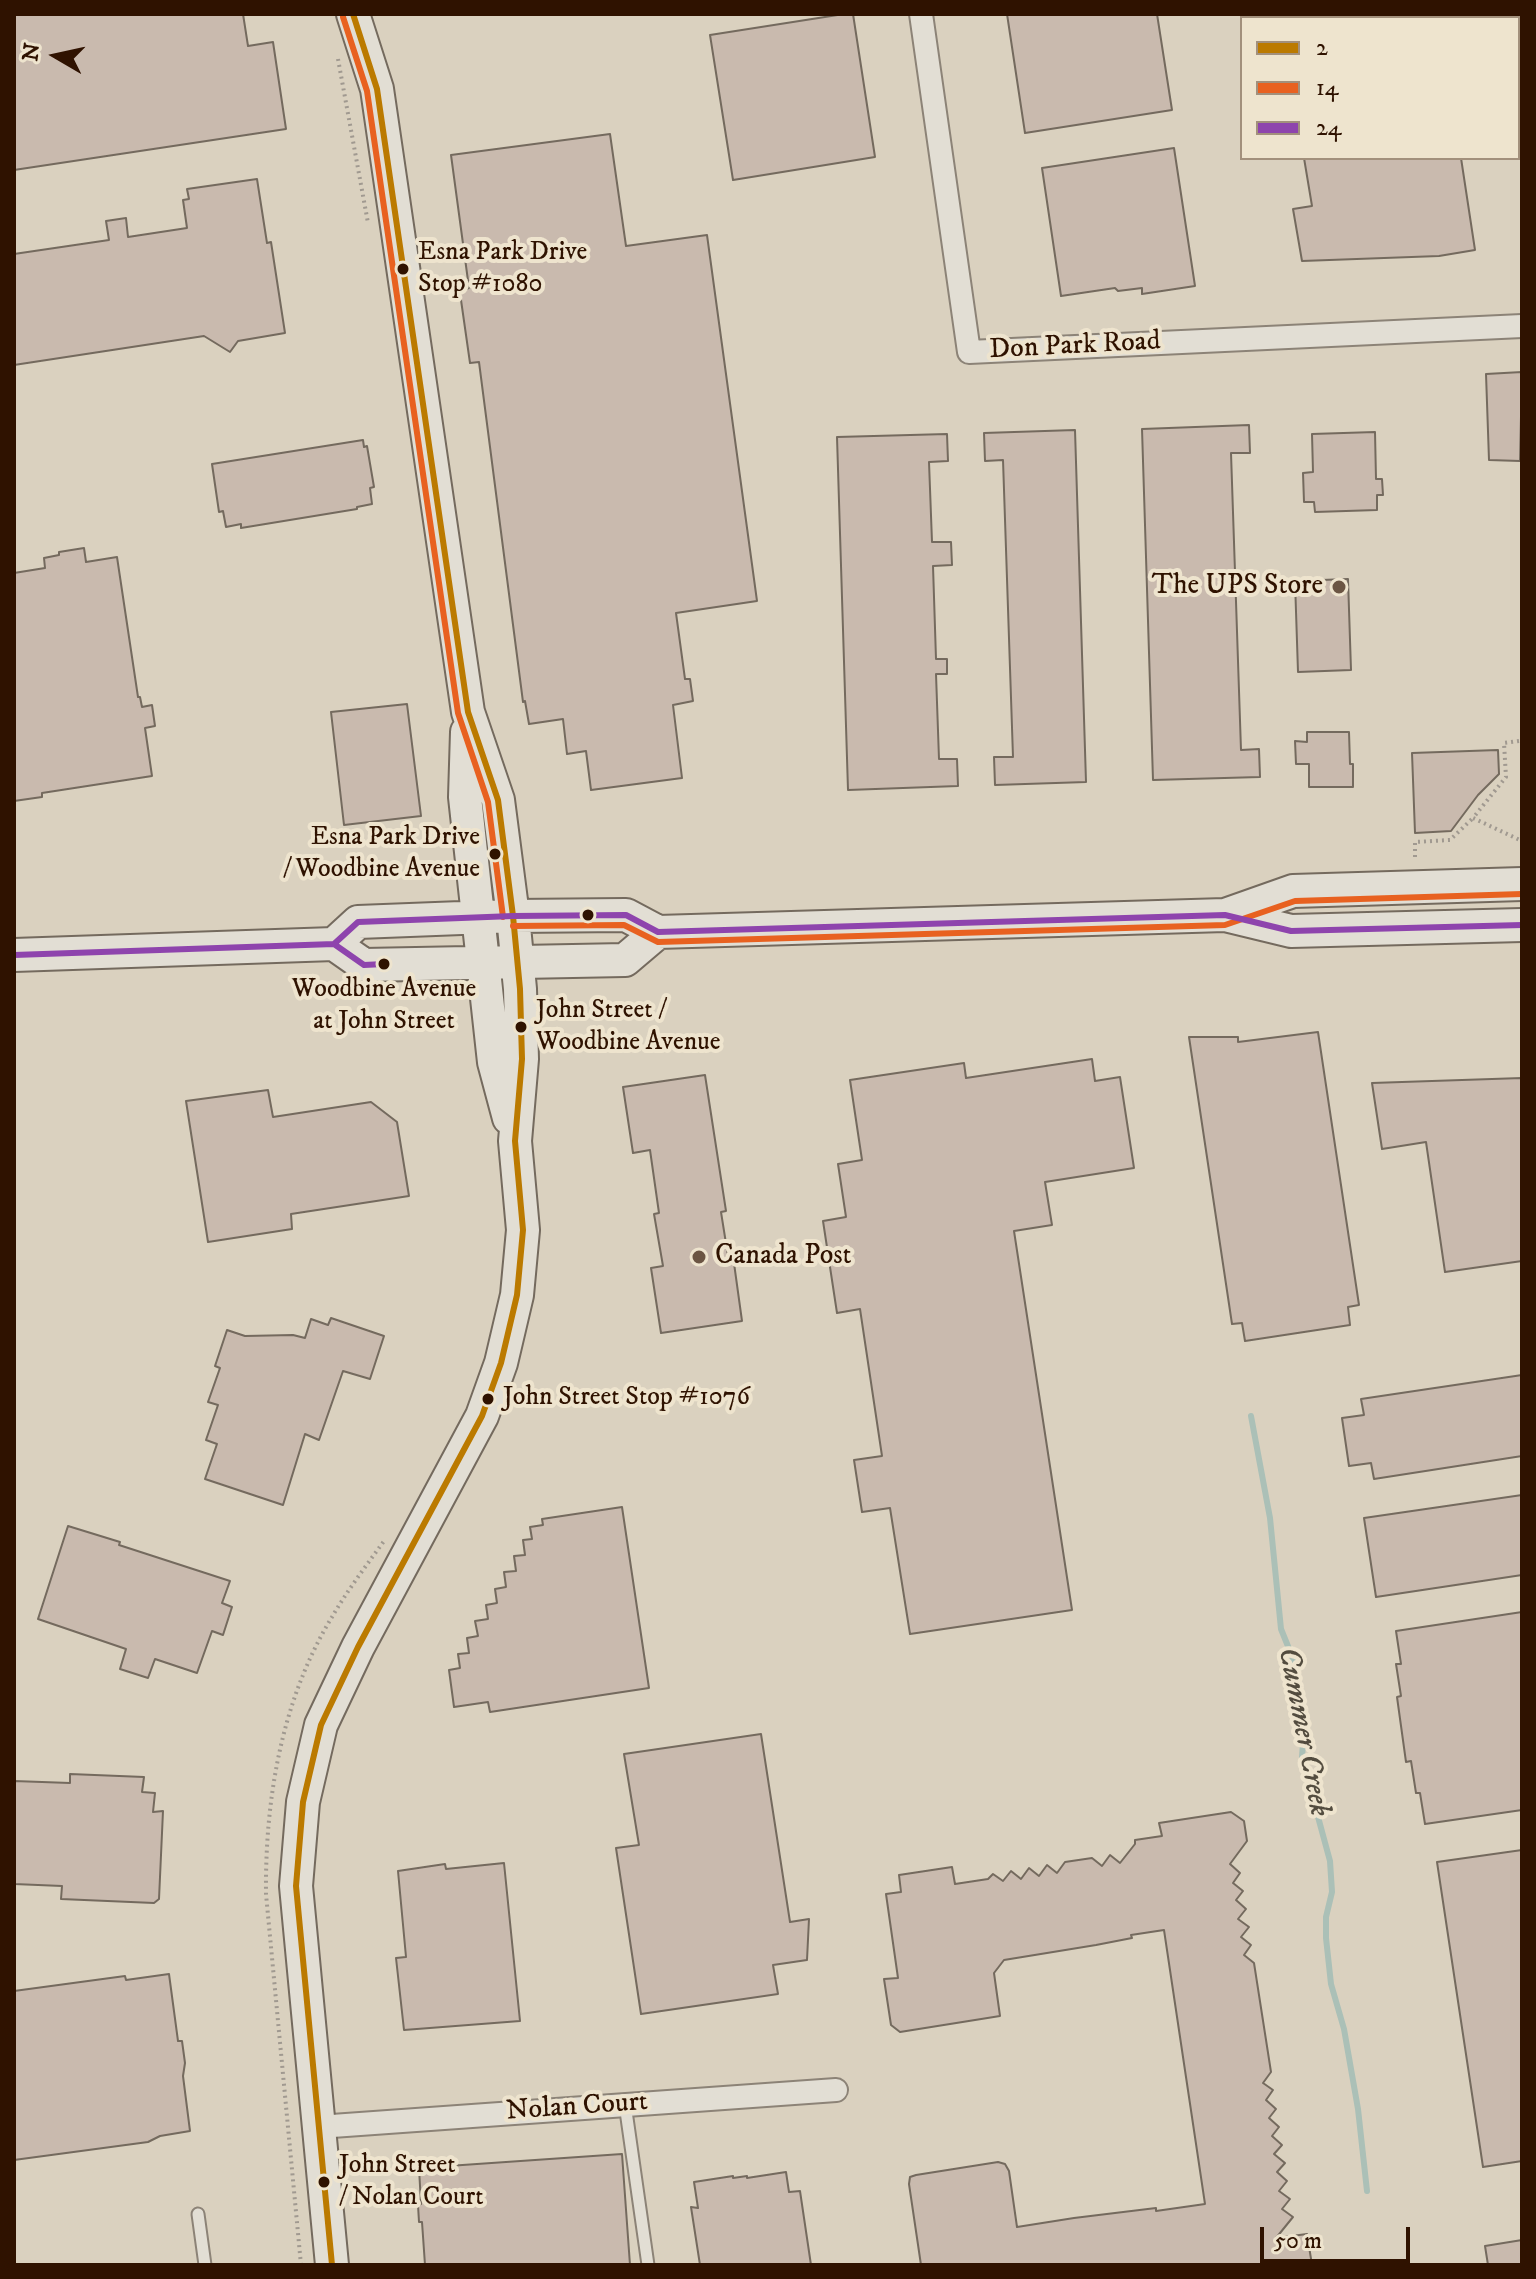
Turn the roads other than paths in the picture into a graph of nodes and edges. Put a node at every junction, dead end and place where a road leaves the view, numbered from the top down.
1 (353, 14) edge
2 (921, 14) edge
3 (1522, 326) edge
4 (468, 712) junction
5 (1522, 884) edge
6 (1225, 915) junction
7 (513, 916) junction
8 (479, 918) junction
9 (1522, 925) edge
10 (658, 932) junction
11 (334, 944) junction
12 (14, 955) edge
13 (484, 961) junction
14 (518, 962) junction
15 (515, 1141) junction
16 (836, 2090) dead end
17 (625, 2104) junction
18 (318, 2127) junction
19 (198, 2214) dead end
20 (205, 2265) edge
21 (332, 2265) edge
22 (648, 2265) edge

1 - 4 main road
2 - 3 street, Don Park Road
4 - 7 main road
4 - 8 main road
5 - 6 main road
6 - 9 main road
6 - 10 main road
7 - 8 main road
7 - 10 main road
7 - 14 main road
8 - 11 main road
8 - 13 main road
10 - 14 main road
11 - 12 main road
11 - 13 main road
13 - 14 main road
13 - 15 main road
14 - 15 main road
15 - 18 main road
16 - 17 street, Nolan Court
17 - 18 street, Nolan Court
17 - 22 lane
18 - 21 main road
19 - 20 lane

